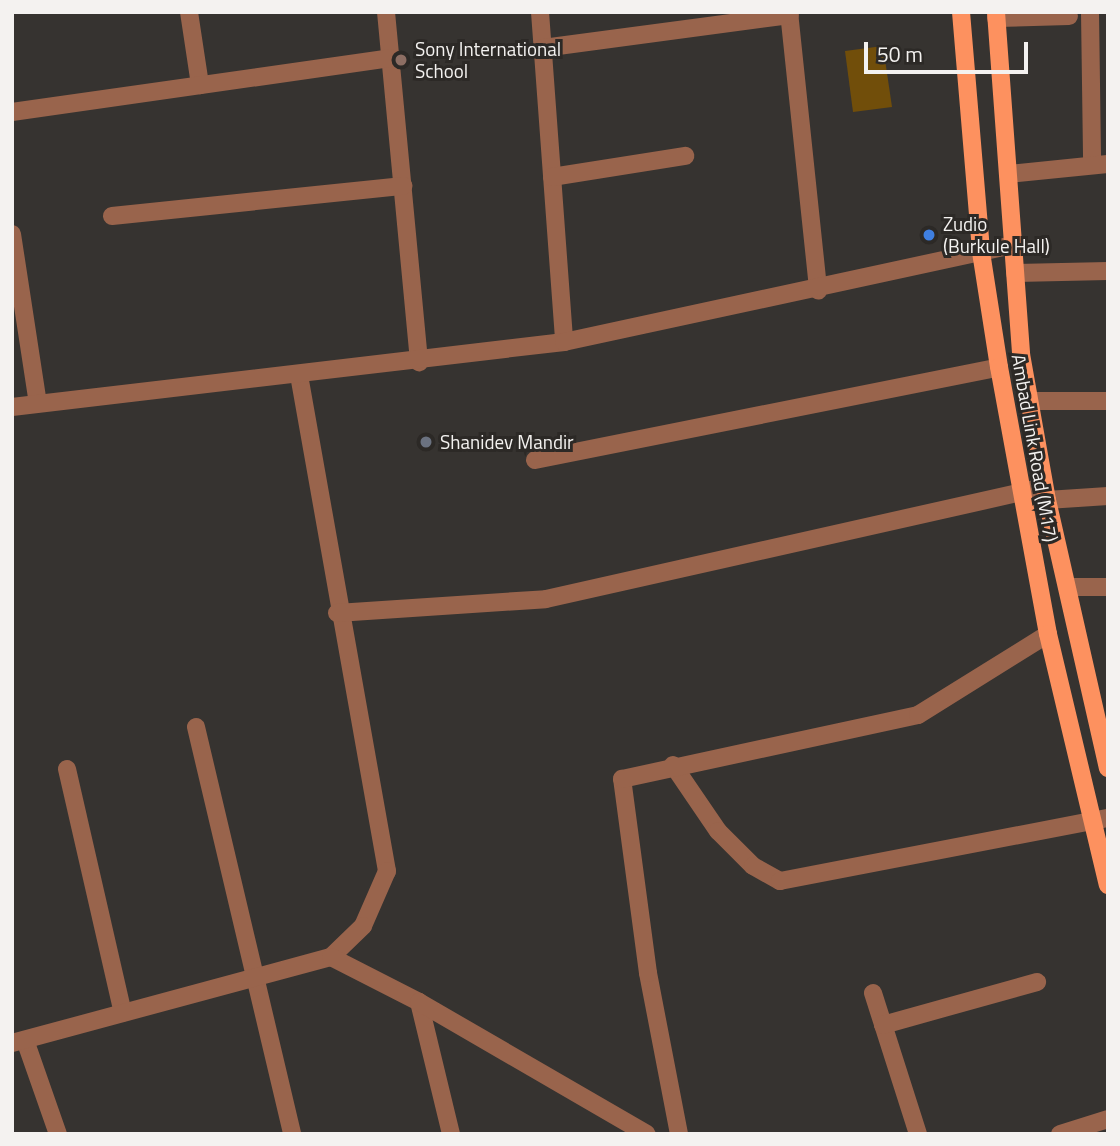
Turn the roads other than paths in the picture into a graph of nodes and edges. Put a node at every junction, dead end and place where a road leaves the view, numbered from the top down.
1 (189, 12) edge
2 (386, 12) edge
3 (540, 12) edge
4 (961, 12) edge
5 (1090, 12) edge
6 (789, 14) edge
7 (996, 15) edge
8 (1069, 16) dead end
9 (543, 48) junction
10 (390, 58) junction
11 (200, 85) junction
12 (12, 112) edge
13 (685, 156) dead end
14 (1100, 163) edge
15 (1008, 174) junction
16 (552, 177) junction
17 (403, 186) junction
18 (112, 216) dead end
19 (12, 234) edge
20 (1013, 245) junction
21 (981, 252) junction
22 (1108, 271) edge
23 (1015, 273) junction
24 (818, 290) junction
25 (564, 342) junction
26 (419, 362) junction
27 (999, 367) junction
28 (299, 375) junction
29 (1030, 401) junction
30 (1108, 401) edge
31 (38, 403) junction
32 (12, 407) edge
33 (535, 460) dead end
34 (1020, 493) junction
35 (1046, 493) junction
36 (1108, 496) edge
37 (1068, 587) junction
38 (1108, 587) edge
39 (337, 613) junction
40 (1048, 634) junction
41 (1102, 725) edge
42 (196, 727) dead end
43 (1105, 748) edge
44 (673, 765) junction
45 (1108, 768) edge
46 (66, 769) dead end
47 (1099, 820) edge
48 (1108, 885) edge
49 (331, 957) junction
50 (256, 977) junction
51 (1037, 982) dead end
52 (873, 993) dead end
53 (419, 1002) junction
54 (124, 1013) junction
55 (883, 1025) junction
56 (19, 1042) edge
57 (1108, 1119) edge
58 (58, 1134) edge
59 (292, 1134) edge
60 (452, 1134) edge
61 (647, 1134) edge
62 (679, 1134) edge
63 (918, 1134) edge
64 (1059, 1134) edge

1 - 11 street
2 - 10 street
3 - 9 street
4 - 21 main road, Ambad Link Road (M17)
5 - 14 street
6 - 9 street
6 - 24 street
7 - 8 street
7 - 15 main road, Ambad Link Road (M17)
9 - 16 street
10 - 11 street
10 - 17 street
11 - 12 street
13 - 16 street
14 - 15 street
15 - 20 main road, Ambad Link Road (M17)
16 - 25 street
17 - 18 street
17 - 26 street
19 - 31 street
20 - 21 street
20 - 23 main road, Ambad Link Road (M17)
21 - 24 street
21 - 27 main road, Ambad Link Road (M17)
22 - 23 street
23 - 29 main road, Ambad Link Road (M17)
24 - 25 street
25 - 26 street
26 - 28 street
27 - 33 street
27 - 34 main road, Ambad Link Road (M17)
28 - 31 street
28 - 39 street
29 - 30 street
29 - 35 main road, Ambad Link Road (M17)
31 - 32 street
34 - 35 street
34 - 39 street
34 - 40 main road, Ambad Link Road (M17)
35 - 36 street
35 - 37 main road, Ambad Link Road (M17)
37 - 38 street
37 - 41 main road, Ambad Link Road (M17)
39 - 49 street
40 - 44 street
40 - 47 main road, Ambad Link Road (M17)
41 - 43 main road, Ambad Link Road (M17)
42 - 50 street
43 - 45 main road, Ambad Link Road (M17)
44 - 47 street
44 - 62 street
46 - 54 street
47 - 48 main road, Ambad Link Road (M17)
49 - 50 street
49 - 53 street
50 - 54 street
50 - 59 street
51 - 55 street
52 - 55 street
53 - 60 street
53 - 61 street
54 - 56 street
55 - 63 street
56 - 58 street
57 - 64 street

